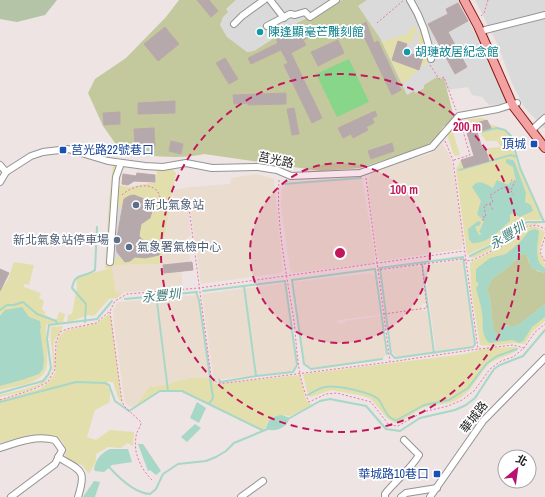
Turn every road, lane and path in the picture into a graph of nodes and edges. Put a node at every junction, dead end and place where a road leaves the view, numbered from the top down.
1 (264, 0) edge
2 (270, 0) edge
3 (336, 0) edge
4 (404, 0) edge
5 (410, 0) edge
6 (464, 0) edge
7 (471, 0) edge
8 (488, 0) edge
9 (545, 15) edge
10 (284, 18) junction
11 (479, 18) junction
12 (377, 23) dead end
13 (234, 24) dead end
14 (267, 26) dead end
15 (485, 30) junction
16 (431, 59) joint
17 (515, 104) junction
18 (455, 109) dead end
19 (545, 118) edge
20 (534, 128) junction
21 (463, 131) dead end
22 (442, 135) junction
23 (545, 140) edge
24 (545, 148) edge
25 (453, 160) junction
26 (121, 163) junction
27 (0, 165) edge
28 (6, 172) junction
29 (366, 178) dead end
30 (279, 180) dead end
31 (511, 180) dead end
32 (0, 182) edge
33 (511, 190) junction
34 (512, 194) dead end
35 (115, 195) junction
36 (490, 204) junction
37 (189, 208) dead end
38 (493, 210) dead end
39 (154, 213) dead end
40 (483, 221) dead end
41 (545, 229) edge
42 (545, 237) edge
43 (464, 251) junction
44 (466, 260) junction
45 (110, 262) dead end
46 (545, 262) edge
47 (377, 264) junction
48 (422, 264) junction
49 (378, 270) junction
50 (288, 276) junction
51 (199, 288) junction
52 (110, 311) junction
53 (384, 314) junction
54 (545, 324) edge
55 (524, 348) junction
56 (480, 349) dead end
57 (545, 358) edge
58 (390, 362) junction
59 (301, 373) junction
60 (0, 400) edge
61 (404, 440) dead end
62 (0, 448) edge
63 (58, 457) junction
64 (263, 480) dead end
65 (151, 481) dead end
66 (437, 488) junction
67 (11, 497) edge
68 (78, 497) edge
69 (241, 497) edge
70 (385, 497) edge
71 (401, 497) edge
72 (430, 497) edge

1 - 13 street
2 - 10 street
3 - 10 street
4 - 12 path
5 - 16 street
6 - 17 main road
7 - 11 main road
8 - 11 path
9 - 15 street
10 - 14 street
11 - 15 main road
15 - 17 main road
16 - 18 path
17 - 20 main road
17 - 22 street, 莒光路
17 - 24 main road
19 - 20 street
20 - 23 main road
21 - 25 path
22 - 25 path
22 - 26 street, 莒光路
25 - 43 path
26 - 28 street, 莒光路
26 - 35 street
27 - 28 street
28 - 32 street, 莒光路
29 - 47 path
30 - 50 path
31 - 33 path
33 - 34 path
33 - 36 path
35 - 39 path
35 - 45 street
36 - 38 path
36 - 40 path
37 - 51 path
41 - 44 path
42 - 46 path
43 - 44 path
43 - 47 path
44 - 48 path
44 - 58 path
47 - 49 path
47 - 50 path
48 - 49 path
48 - 53 path
49 - 53 path
50 - 51 path
50 - 59 path
51 - 52 path
51 - 59 path
52 - 60 path
52 - 65 path
53 - 58 path
54 - 55 path
55 - 56 path
55 - 59 path
57 - 66 street, 華城路
58 - 59 path
61 - 70 street
62 - 63 street
63 - 67 street
63 - 68 street
64 - 69 street
66 - 71 street
66 - 72 street, 華城路

